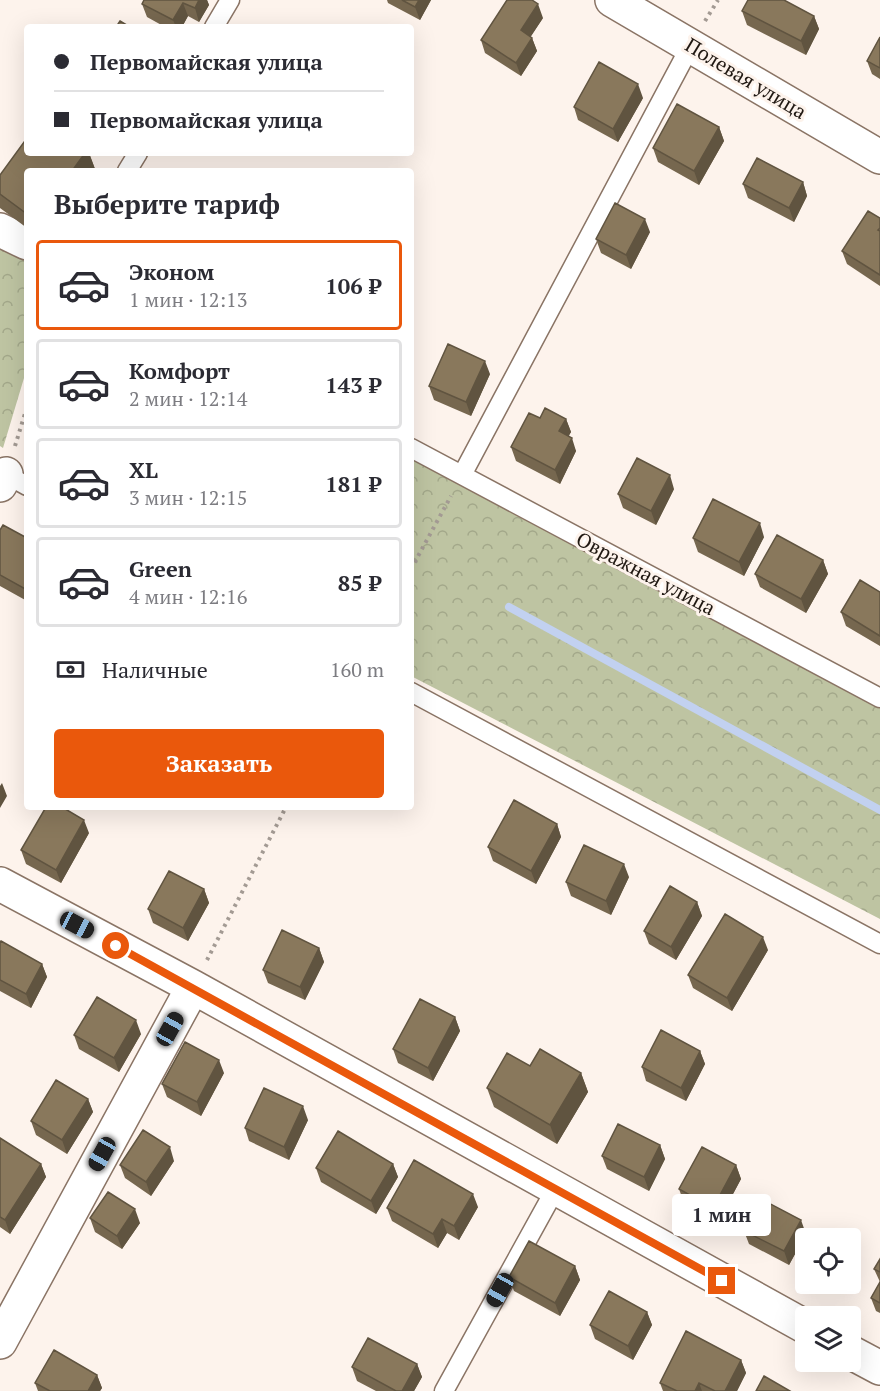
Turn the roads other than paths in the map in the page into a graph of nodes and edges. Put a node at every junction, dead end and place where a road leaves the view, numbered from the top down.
1 (230, 0) edge
2 (612, 0) edge
3 (216, 24) edge
4 (691, 45) junction
5 (880, 157) edge
6 (0, 230) edge
7 (24, 242) edge
8 (414, 450) edge
9 (462, 475) junction
10 (414, 694) edge
11 (880, 699) edge
12 (0, 884) edge
13 (880, 944) edge
14 (193, 987) junction
15 (556, 1188) junction
16 (795, 1321) edge
17 (0, 1342) edge
18 (861, 1358) edge
19 (880, 1368) edge
20 (444, 1391) edge

1 - 3 lane
2 - 4 street, Полевая улица
4 - 5 street, Полевая улица
4 - 9 lane
6 - 7 street
8 - 9 lane, Овражная улица
9 - 11 lane, Овражная улица
10 - 13 lane
12 - 14 street
14 - 15 street
14 - 17 street
15 - 16 street
15 - 20 lane
18 - 19 street

